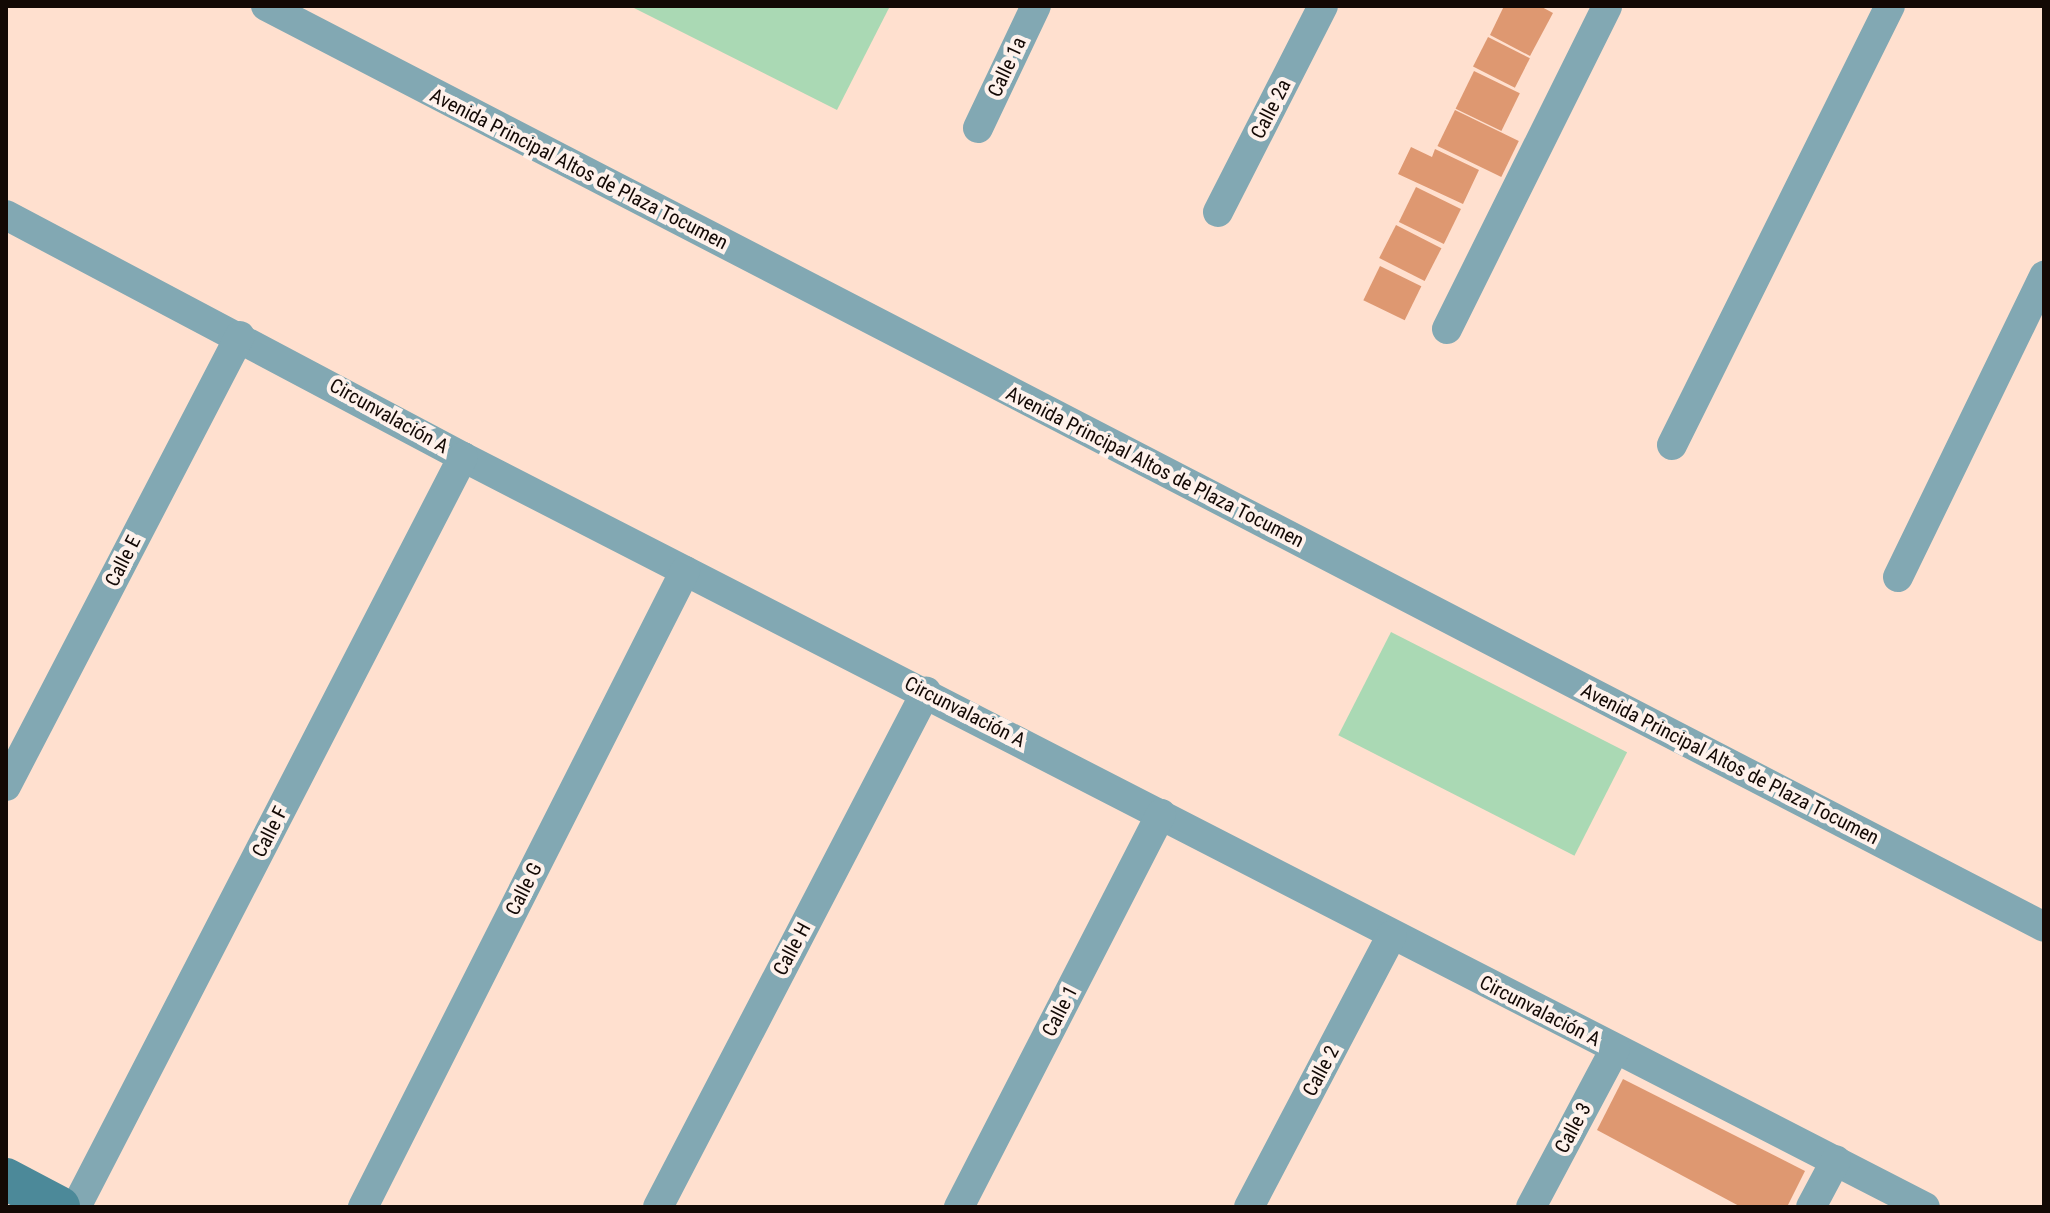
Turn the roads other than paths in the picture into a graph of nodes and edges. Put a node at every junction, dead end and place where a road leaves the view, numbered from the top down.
1 (266, 6) edge
2 (1036, 6) edge
3 (1323, 6) edge
4 (1607, 6) edge
5 (1890, 6) edge
6 (978, 128) dead end
7 (1218, 212) dead end
8 (6, 215) edge
9 (2044, 276) edge
10 (1447, 329) dead end
11 (240, 336) junction
12 (1672, 445) dead end
13 (463, 457) junction
14 (685, 571) junction
15 (1898, 577) dead end
16 (926, 692) junction
17 (6, 786) edge
18 (1161, 814) junction
19 (2044, 927) edge
20 (1392, 935) junction
21 (1615, 1049) junction
22 (1836, 1160) junction
23 (6, 1179) edge
24 (59, 1207) edge
25 (76, 1207) edge
26 (363, 1207) edge
27 (658, 1207) edge
28 (959, 1207) edge
29 (1249, 1207) edge
30 (1531, 1207) edge
31 (1811, 1207) edge
32 (1925, 1207) edge

1 - 19 street, Avenida Principal Altos de Plaza Tocumen
2 - 6 street, Calle 1a
3 - 7 street, Calle 2a
4 - 10 street
5 - 12 street
8 - 11 street, Circunvalación A
9 - 15 street
11 - 13 street, Circunvalación A
11 - 17 street, Calle E
13 - 14 street, Circunvalación A
13 - 25 street, Calle F
14 - 16 street, Circunvalación A
14 - 26 street, Calle G
16 - 18 street, Circunvalación A
16 - 27 street, Calle H
18 - 20 street, Circunvalación A
18 - 28 street, Calle 1
20 - 21 street, Circunvalación A
20 - 29 street, Calle 2
21 - 22 street, Circunvalación A
21 - 30 street, Calle 3
22 - 31 street
22 - 32 street, Circunvalación A
23 - 24 street

